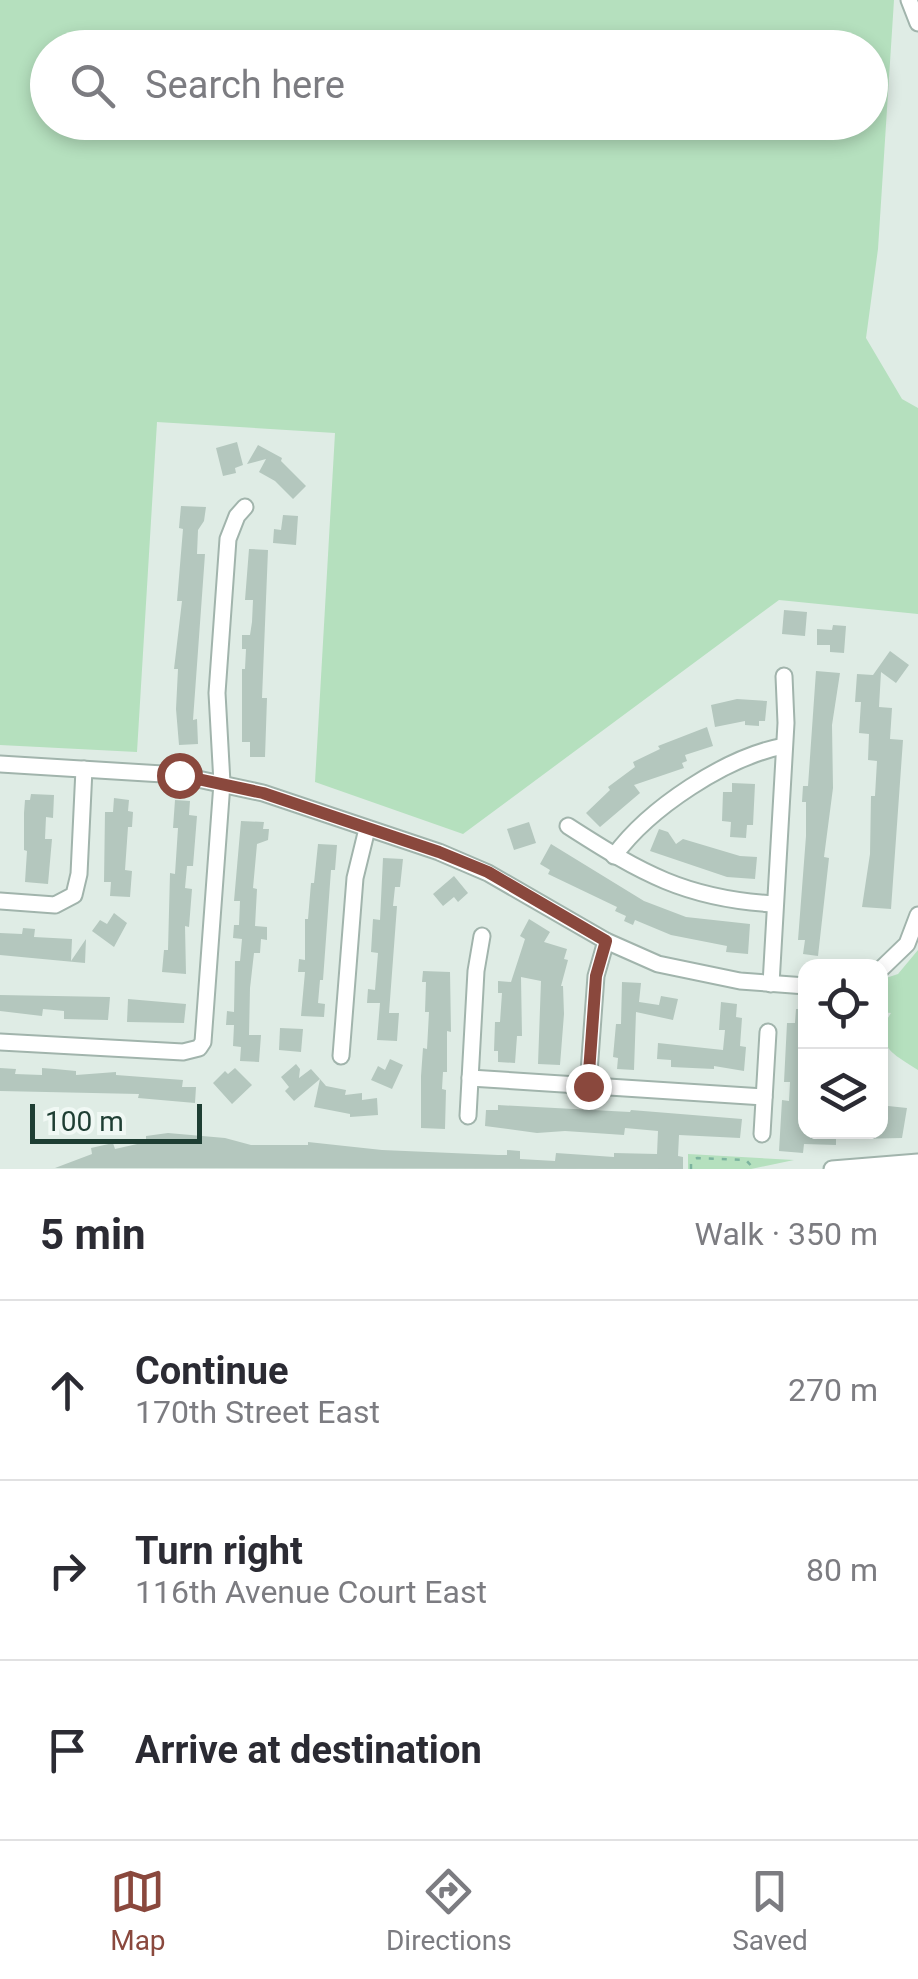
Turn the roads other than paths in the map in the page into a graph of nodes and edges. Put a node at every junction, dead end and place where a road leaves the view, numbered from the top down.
1 (245, 507) dead end
2 (784, 676) dead end
3 (784, 746) junction
4 (0, 764) edge
5 (84, 769) junction
6 (222, 783) junction
7 (568, 826) dead end
8 (367, 829) junction
9 (614, 856) junction
10 (0, 902) edge
11 (774, 904) junction
12 (918, 915) edge
13 (482, 936) dead end
14 (606, 941) junction
15 (888, 962) edge
16 (771, 984) junction
17 (798, 986) edge
18 (768, 1032) dead end
19 (0, 1042) edge
20 (341, 1056) dead end
21 (470, 1078) junction
22 (588, 1086) junction
23 (764, 1097) junction
24 (468, 1116) dead end
25 (762, 1134) dead end
26 (918, 1162) edge
27 (832, 1169) edge

1 - 6 street
2 - 3 street
3 - 9 street
3 - 11 street
4 - 5 street
5 - 6 street
5 - 10 street
6 - 8 street
6 - 19 street
7 - 9 street
8 - 14 street
8 - 20 street
9 - 11 street
11 - 16 street
12 - 15 street
13 - 21 street
14 - 16 street
14 - 22 street
16 - 17 street
18 - 23 street
21 - 22 street
21 - 24 street
22 - 23 street
23 - 25 street
26 - 27 street

